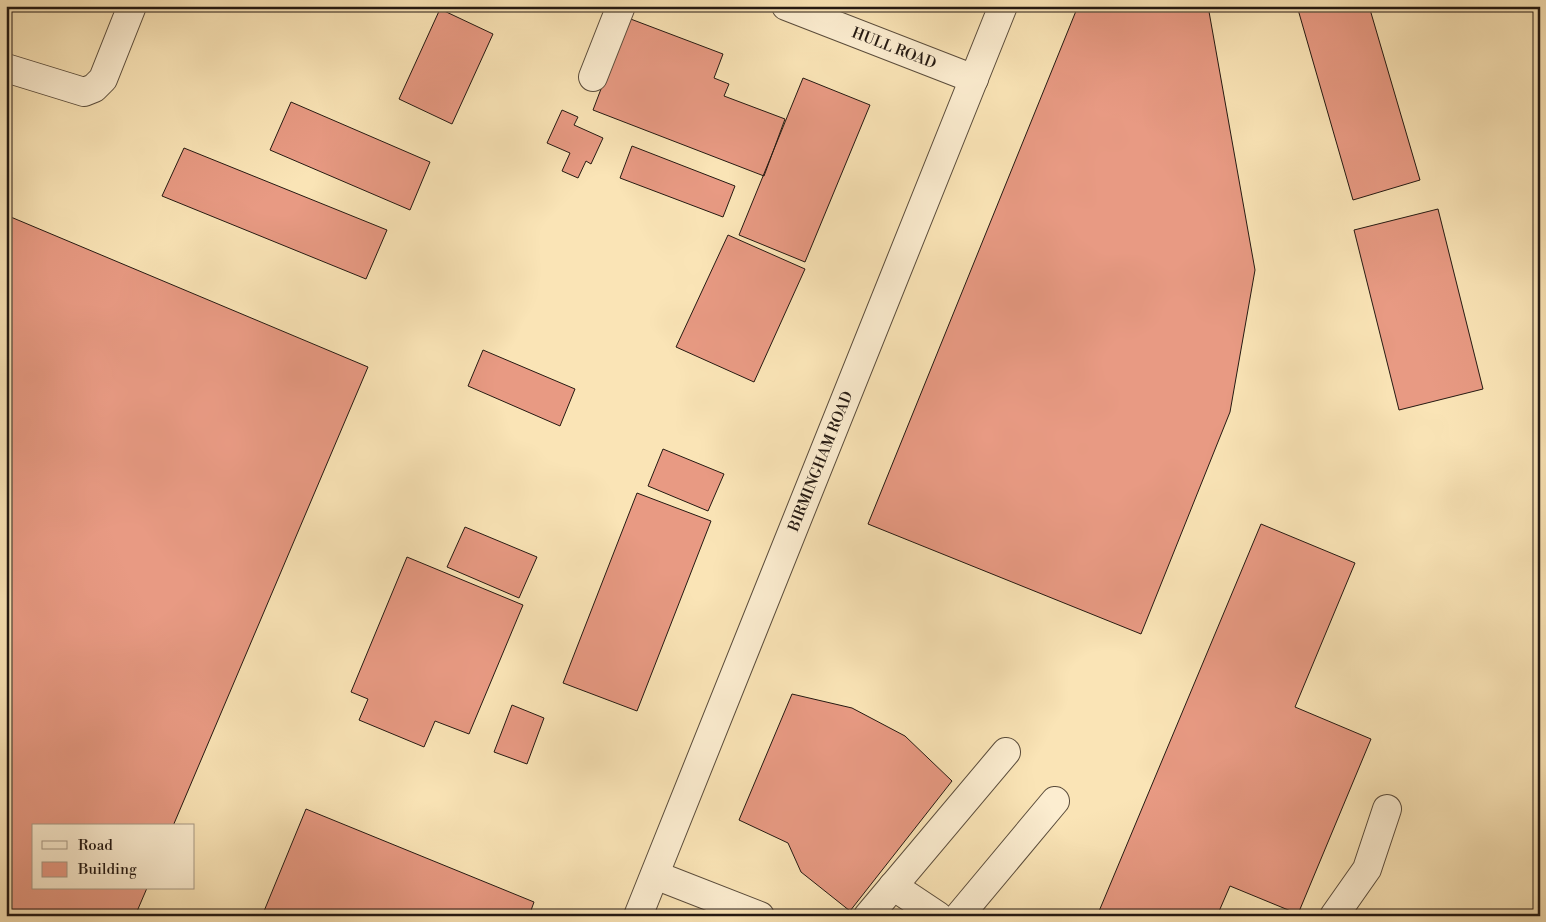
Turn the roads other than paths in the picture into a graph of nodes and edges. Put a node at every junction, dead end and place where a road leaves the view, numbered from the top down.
1 (132, 6) edge
2 (621, 6) edge
3 (786, 6) edge
4 (1003, 6) edge
5 (6, 68) edge
6 (593, 77) dead end
7 (974, 79) junction
8 (1006, 752) dead end
9 (1055, 801) dead end
10 (1387, 809) dead end
11 (655, 875) junction
12 (893, 886) junction
13 (638, 916) edge
14 (760, 916) edge
15 (868, 916) edge
16 (938, 916) edge
17 (960, 916) edge
18 (1334, 916) edge

1 - 5 street
2 - 6 street
3 - 7 street, HULL ROAD
4 - 7 street, BIRMINGHAM ROAD
7 - 11 street, BIRMINGHAM ROAD
8 - 12 street
9 - 17 street
10 - 18 street
11 - 13 street, BIRMINGHAM ROAD
11 - 14 street
12 - 15 street
12 - 16 street

